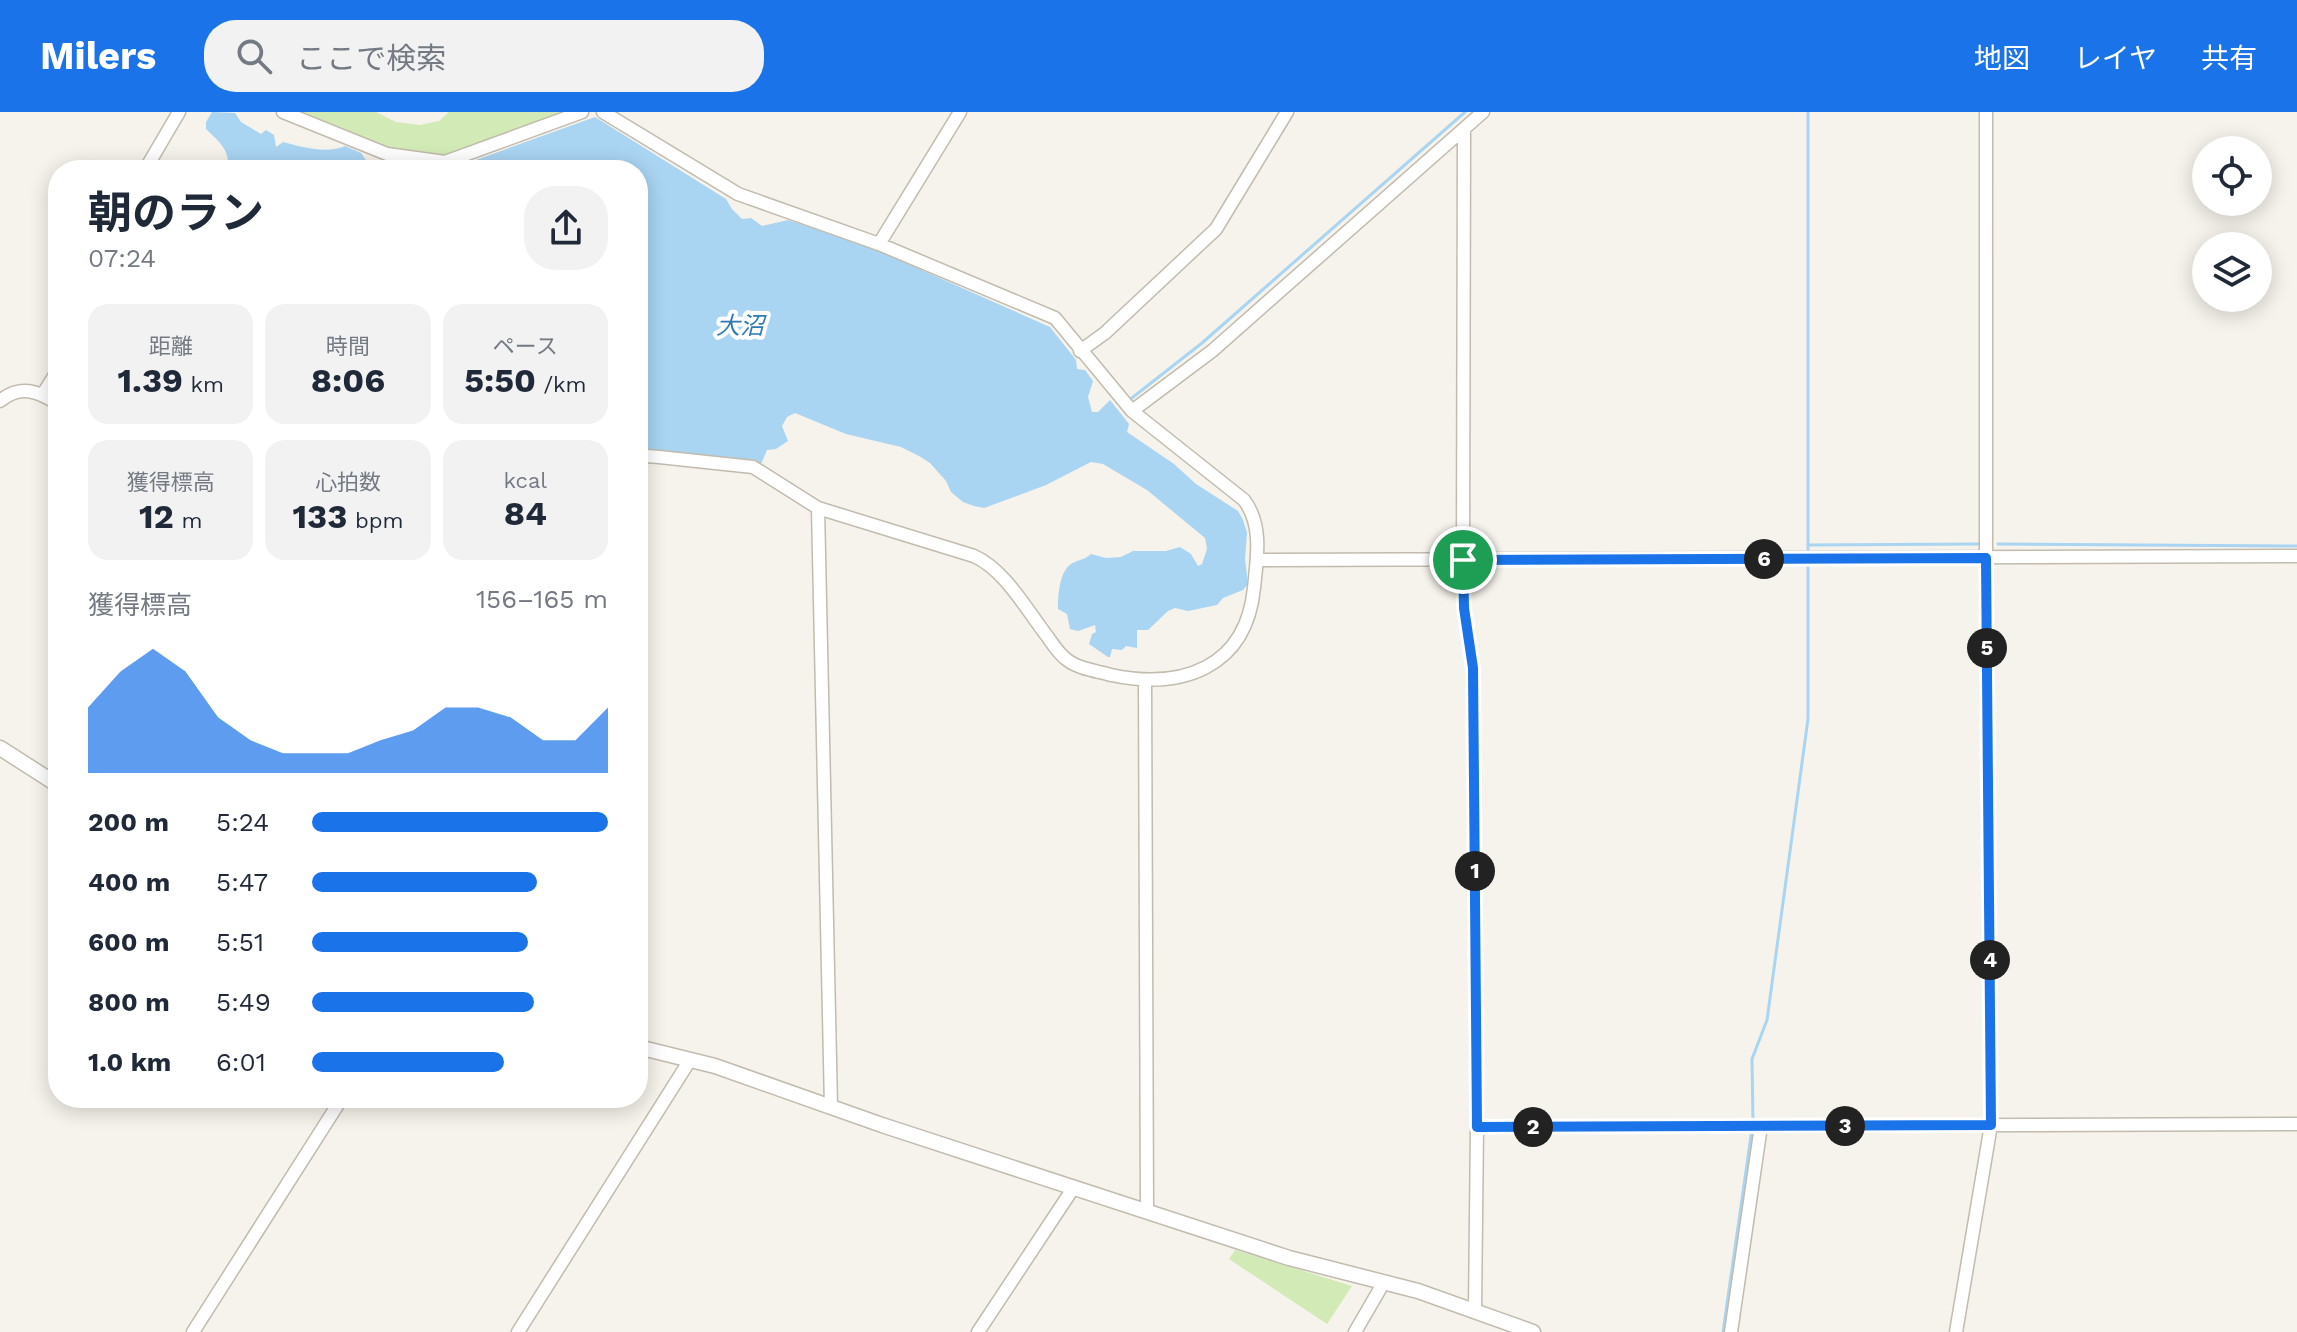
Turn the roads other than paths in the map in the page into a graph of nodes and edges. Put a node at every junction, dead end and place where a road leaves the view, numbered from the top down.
1 (179, 112) edge
2 (283, 112) edge
3 (582, 112) edge
4 (603, 112) edge
5 (960, 112) edge
6 (1287, 112) edge
7 (1483, 112) edge
8 (1986, 112) edge
9 (1464, 129) junction
10 (151, 160) edge
11 (430, 160) edge
12 (450, 160) edge
13 (879, 244) junction
14 (1080, 351) junction
15 (48, 386) edge
16 (44, 392) junction
17 (48, 395) edge
18 (0, 401) edge
19 (1127, 406) junction
20 (648, 456) edge
21 (818, 508) junction
22 (2297, 556) edge
23 (1986, 558) junction
24 (1257, 560) junction
25 (1463, 560) junction
26 (1145, 680) junction
27 (0, 748) edge
28 (48, 779) edge
29 (648, 1050) edge
30 (690, 1060) junction
31 (831, 1107) junction
32 (336, 1108) edge
33 (2297, 1124) edge
34 (1991, 1125) junction
35 (1754, 1126) junction
36 (1477, 1127) junction
37 (1074, 1187) junction
38 (1147, 1211) junction
39 (1384, 1282) junction
40 (1475, 1310) junction
41 (193, 1332) edge
42 (518, 1332) edge
43 (978, 1332) edge
44 (1355, 1332) edge
45 (1533, 1332) edge
46 (1731, 1332) edge
47 (1956, 1332) edge

1 - 10 street
2 - 11 street
3 - 12 street
4 - 13 street
5 - 13 street
6 - 14 street
7 - 9 street
8 - 23 street
9 - 19 street
9 - 25 street
13 - 14 street
14 - 19 street
15 - 16 street
16 - 17 street
16 - 18 street
19 - 24 street
20 - 21 street
21 - 26 street
21 - 31 street
22 - 23 street
23 - 25 street
23 - 34 street
24 - 25 street
24 - 26 street
25 - 36 street
26 - 38 street
27 - 28 street
29 - 30 street
30 - 31 street
30 - 42 street
31 - 37 street
32 - 41 street
33 - 34 street
34 - 35 street
34 - 47 street
35 - 36 street
35 - 46 street
36 - 40 street
37 - 38 street
37 - 43 street
38 - 39 street
39 - 40 street
39 - 44 street
40 - 45 street

